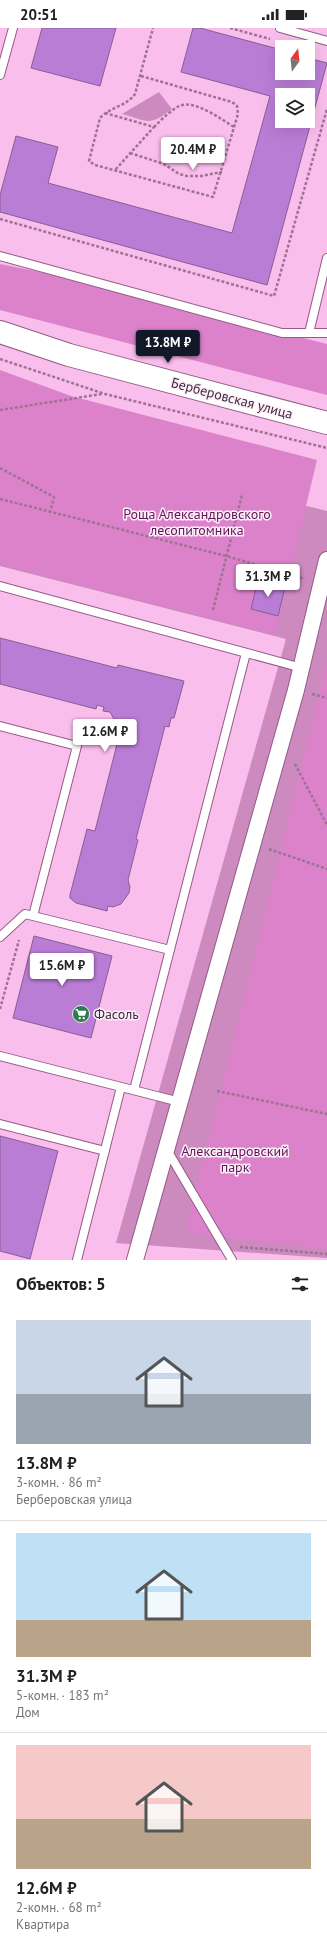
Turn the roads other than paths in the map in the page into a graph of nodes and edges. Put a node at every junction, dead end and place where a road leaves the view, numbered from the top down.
1 (13, 28) edge
2 (280, 28) edge
3 (327, 41) edge
4 (0, 76) edge
5 (0, 256) edge
6 (327, 258) edge
7 (0, 332) edge
8 (327, 332) edge
9 (309, 333) junction
10 (327, 423) edge
11 (327, 560) edge
12 (0, 586) edge
13 (246, 653) junction
14 (302, 668) junction
15 (0, 726) edge
16 (29, 915) junction
17 (0, 937) edge
18 (170, 950) junction
19 (0, 1056) edge
20 (121, 1087) junction
21 (134, 1090) junction
22 (180, 1102) junction
23 (0, 1124) edge
24 (167, 1149) junction
25 (105, 1151) junction
26 (77, 1260) edge
27 (135, 1260) edge
28 (232, 1260) edge

1 - 4 lane
2 - 3 lane
5 - 9 lane
6 - 9 lane
7 - 10 street, Берберовская улица
8 - 9 lane
11 - 14 street
12 - 13 lane
13 - 14 lane
13 - 18 lane
14 - 22 street
15 - 16 lane
16 - 17 lane
16 - 18 lane
18 - 21 lane
19 - 20 lane
20 - 21 lane
20 - 25 lane
21 - 22 lane
22 - 24 street
23 - 25 lane
24 - 27 street
24 - 28 lane
25 - 26 lane

